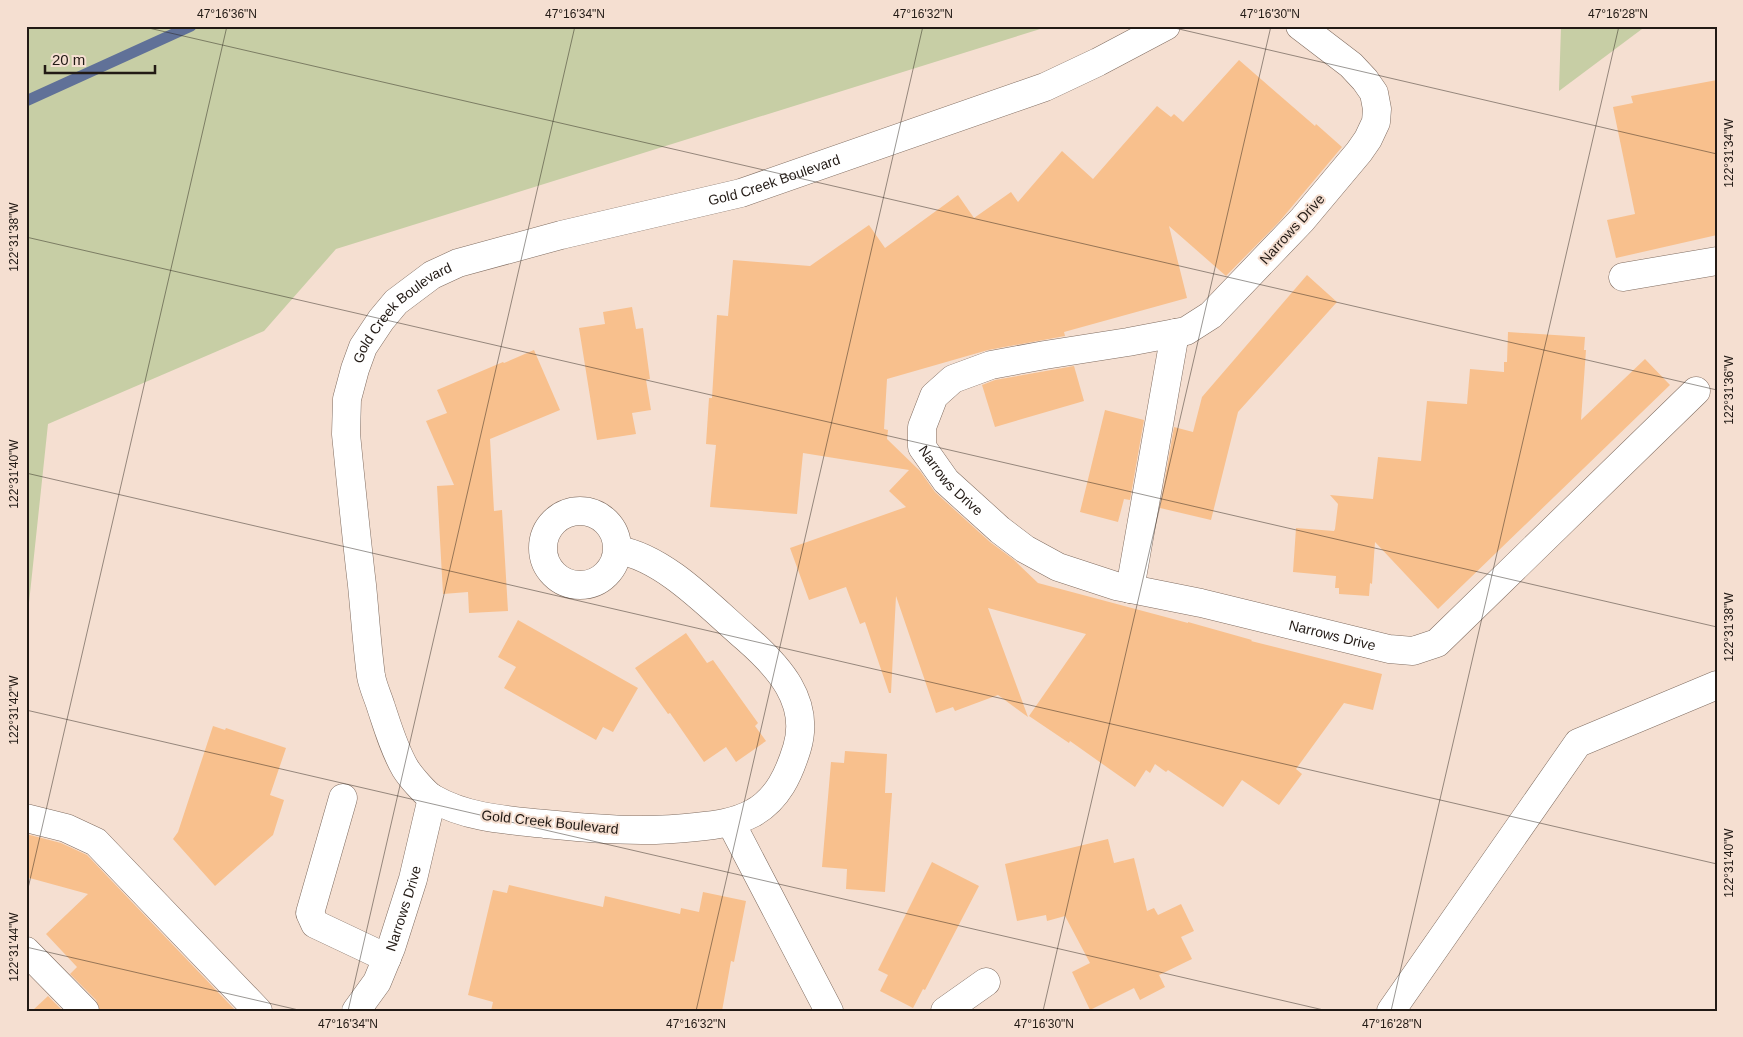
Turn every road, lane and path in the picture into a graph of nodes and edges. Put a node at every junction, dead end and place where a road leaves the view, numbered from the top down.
1 (1166, 26) edge
2 (1300, 26) edge
3 (1717, 261) edge
4 (1623, 277) dead end
5 (1175, 333) junction
6 (1696, 391) dead end
7 (618, 550) dead end
8 (1130, 589) junction
9 (1717, 686) edge
10 (343, 798) dead end
11 (432, 798) junction
12 (26, 818) edge
13 (731, 823) junction
14 (26, 951) edge
15 (387, 958) junction
16 (986, 982) dead end
17 (85, 1011) edge
18 (258, 1011) edge
19 (356, 1011) edge
20 (829, 1011) edge
21 (945, 1011) edge
22 (1391, 1011) edge

1 - 11 street, Gold Creek Boulevard
2 - 5 street, Narrows Drive
3 - 4 street
5 - 8 street
5 - 8 street, Narrows Drive
6 - 8 street, Narrows Drive
7 - 13 street, Gold Creek Boulevard
9 - 22 street
10 - 15 street
11 - 13 street, Gold Creek Boulevard
11 - 15 street, Narrows Drive
12 - 18 street
13 - 20 street
14 - 17 street
15 - 19 street, Narrows Drive
16 - 21 street

